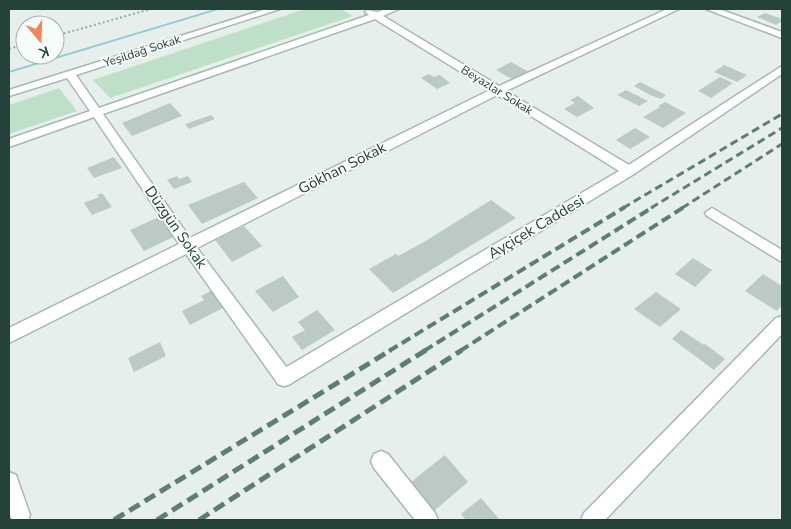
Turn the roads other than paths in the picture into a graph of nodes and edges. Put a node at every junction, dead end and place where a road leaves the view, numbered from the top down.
1 (275, 9) edge
2 (364, 9) edge
3 (395, 9) edge
4 (674, 9) edge
5 (711, 9) edge
6 (376, 16) junction
7 (782, 35) edge
8 (782, 69) edge
9 (70, 74) junction
10 (497, 91) junction
11 (9, 94) edge
12 (96, 111) junction
13 (9, 143) edge
14 (629, 171) junction
15 (712, 213) dead end
16 (188, 246) junction
17 (782, 257) edge
18 (782, 323) edge
19 (9, 336) edge
20 (284, 378) joint
21 (381, 461) dead end
22 (9, 482) edge
23 (20, 515) dead end
24 (428, 520) edge
25 (590, 520) edge

1 - 9 street, Yeşildağ Sokak
2 - 6 street, Beyazlar Sokak
3 - 6 street
4 - 10 street, Gökhan Sokak
5 - 7 street
6 - 10 street, Beyazlar Sokak
6 - 12 street
8 - 14 street, Ayçiçek Caddesi
9 - 11 street, Yeşildağ Sokak
9 - 12 street, Düzgün Sokak
10 - 14 street, Beyazlar Sokak
10 - 16 street, Gökhan Sokak
12 - 13 street
12 - 16 street, Düzgün Sokak
14 - 20 street, Ayçiçek Caddesi
15 - 17 street
16 - 19 street, Gökhan Sokak
16 - 20 street, Düzgün Sokak
18 - 25 street
21 - 24 street
22 - 23 street

